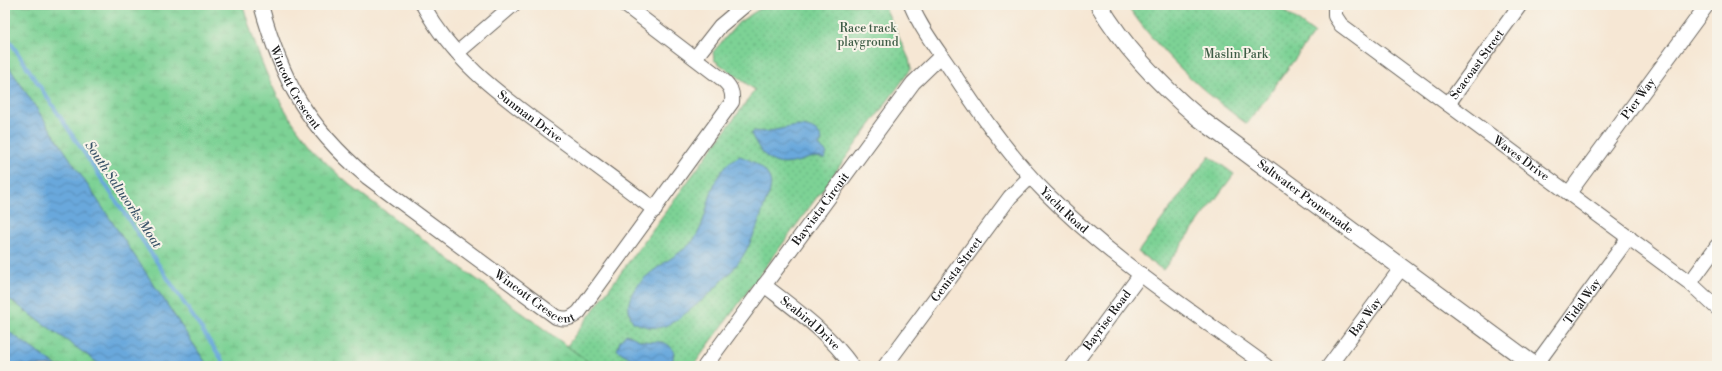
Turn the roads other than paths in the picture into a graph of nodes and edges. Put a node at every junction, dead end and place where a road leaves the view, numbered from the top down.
1 (260, 5) edge
2 (423, 5) edge
3 (513, 5) edge
4 (625, 5) edge
5 (745, 5) edge
6 (911, 5) edge
7 (1099, 5) edge
8 (1335, 5) edge
9 (1520, 5) edge
10 (1707, 5) edge
11 (457, 53) junction
12 (941, 56) junction
13 (695, 58) junction
14 (1448, 104) junction
15 (1030, 177) junction
16 (1569, 193) junction
17 (655, 210) junction
18 (1629, 238) junction
19 (1717, 246) edge
20 (1402, 267) junction
21 (1141, 274) junction
22 (1690, 283) junction
23 (764, 285) junction
24 (1717, 308) edge
25 (705, 366) edge
26 (852, 366) edge
27 (885, 366) edge
28 (1073, 366) edge
29 (1267, 366) edge
30 (1329, 366) edge
31 (1535, 366) edge

1 - 17 street, Wincott Crescent
2 - 11 street, Sunman Drive
3 - 11 street
4 - 13 street, Wincott Crescent
5 - 13 street
6 - 12 street, Yacht Road
7 - 20 street, Saltwater Promenade
8 - 14 street, Waves Drive
9 - 14 street, Seacoast Street
10 - 16 street, Pier Way
11 - 17 street, Sunman Drive
12 - 15 street, Yacht Road
12 - 23 street, Bayvista Circuit
13 - 17 street, Wincott Crescent
14 - 16 street, Waves Drive
15 - 21 street, Yacht Road
15 - 27 street, Genista Street
16 - 18 street, Waves Drive
18 - 22 street, Waves Drive
18 - 31 street, Tidal Way
19 - 22 street
20 - 30 street, Bay Way
20 - 31 street, Saltwater Promenade
21 - 28 street, Bayrise Road
21 - 29 street, Yacht Road
22 - 24 street, Waves Drive
23 - 25 street, Bayvista Circuit
23 - 26 street, Seabird Drive

